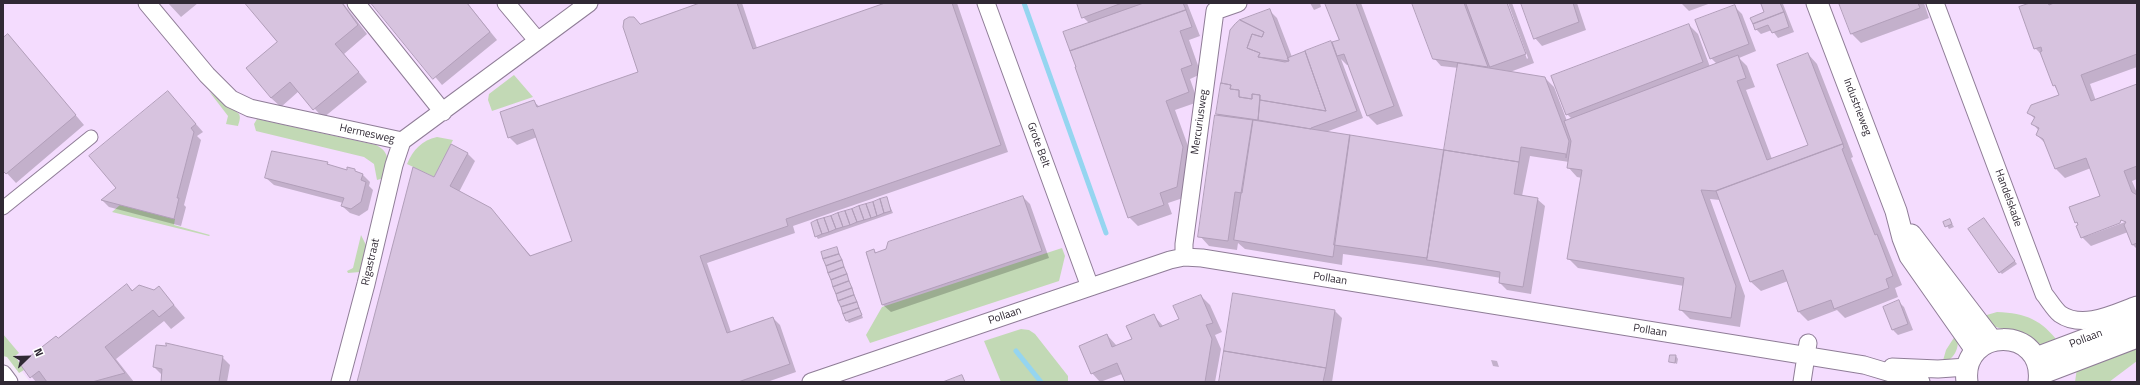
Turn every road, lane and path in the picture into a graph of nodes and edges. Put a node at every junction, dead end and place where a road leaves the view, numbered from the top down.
1 (147, 3) edge
2 (356, 3) edge
3 (506, 3) edge
4 (589, 3) edge
5 (986, 3) edge
6 (1238, 3) edge
7 (1817, 3) edge
8 (1935, 3) edge
9 (1214, 7) edge
10 (537, 40) junction
11 (443, 112) junction
12 (91, 137) dead end
13 (402, 141) junction
14 (3, 208) edge
15 (1184, 257) junction
16 (1090, 287) junction
17 (2137, 305) edge
18 (2137, 320) edge
19 (2137, 337) edge
20 (1807, 349) junction
21 (1975, 360) edge
22 (1864, 365) junction
23 (2038, 372) edge
24 (3, 374) edge
25 (9, 382) edge
26 (340, 382) edge
27 (811, 382) edge
28 (1802, 382) edge
29 (1921, 382) edge

1 - 13 street, Hermesweg
2 - 11 street
3 - 10 street
4 - 10 street, Hermesweg
5 - 16 street, Grote Belt
6 - 9 street, Mercuriusweg
7 - 21 street, Industrieweg
8 - 17 street, Handelskade
9 - 15 street, Mercuriusweg
10 - 11 street, Hermesweg
11 - 13 street, Hermesweg
12 - 14 street
13 - 26 street, Rigastraat
15 - 16 street, Pollaan
15 - 20 street, Pollaan
16 - 27 street, Pollaan
18 - 23 street, Pollaan
19 - 23 street, Pollaan
20 - 22 street, Pollaan
20 - 28 street
21 - 22 street, Pollaan
21 - 23 street
22 - 29 street, Pollaan
24 - 25 street

